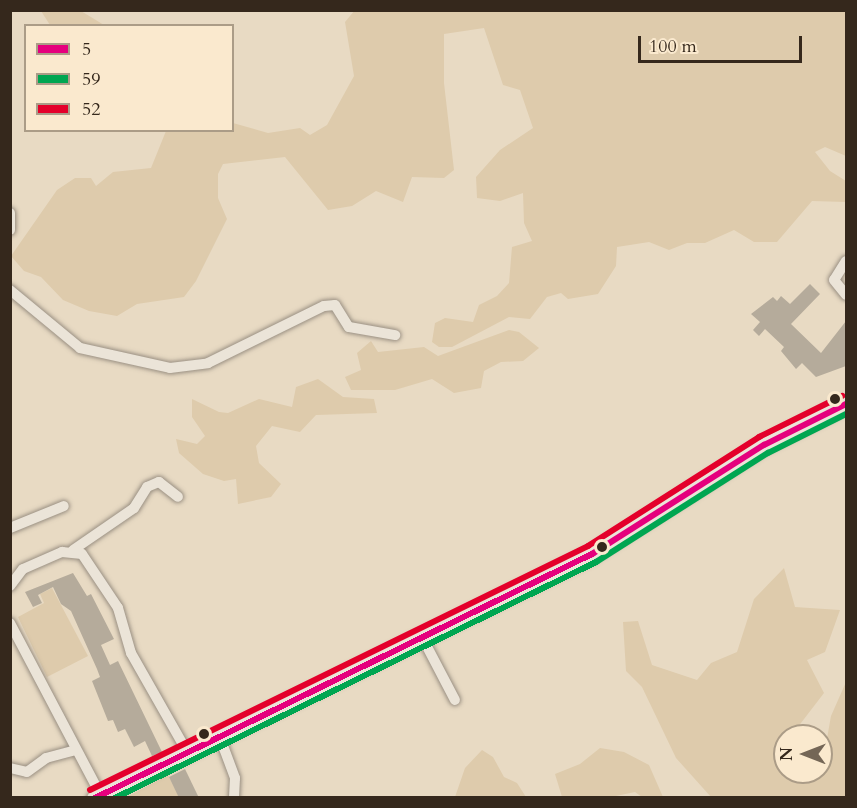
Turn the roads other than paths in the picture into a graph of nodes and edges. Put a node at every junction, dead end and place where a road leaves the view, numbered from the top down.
1 (10, 213) edge
2 (10, 230) edge
3 (846, 261) edge
4 (10, 290) edge
5 (846, 295) edge
6 (395, 335) dead end
7 (846, 404) edge
8 (178, 497) dead end
9 (64, 506) dead end
10 (10, 528) edge
11 (73, 550) junction
12 (10, 586) edge
13 (10, 623) edge
14 (422, 637) junction
15 (455, 700) dead end
16 (219, 735) junction
17 (76, 750) junction
18 (186, 750) junction
19 (10, 768) edge
20 (97, 796) edge
21 (234, 798) edge

1 - 2 street
3 - 5 street
4 - 6 street
7 - 14 main road
8 - 11 street
9 - 10 street
11 - 12 street
11 - 18 street
13 - 17 street
14 - 15 street
14 - 16 main road
16 - 18 main road
16 - 21 street
17 - 19 street
17 - 20 street
18 - 20 main road

